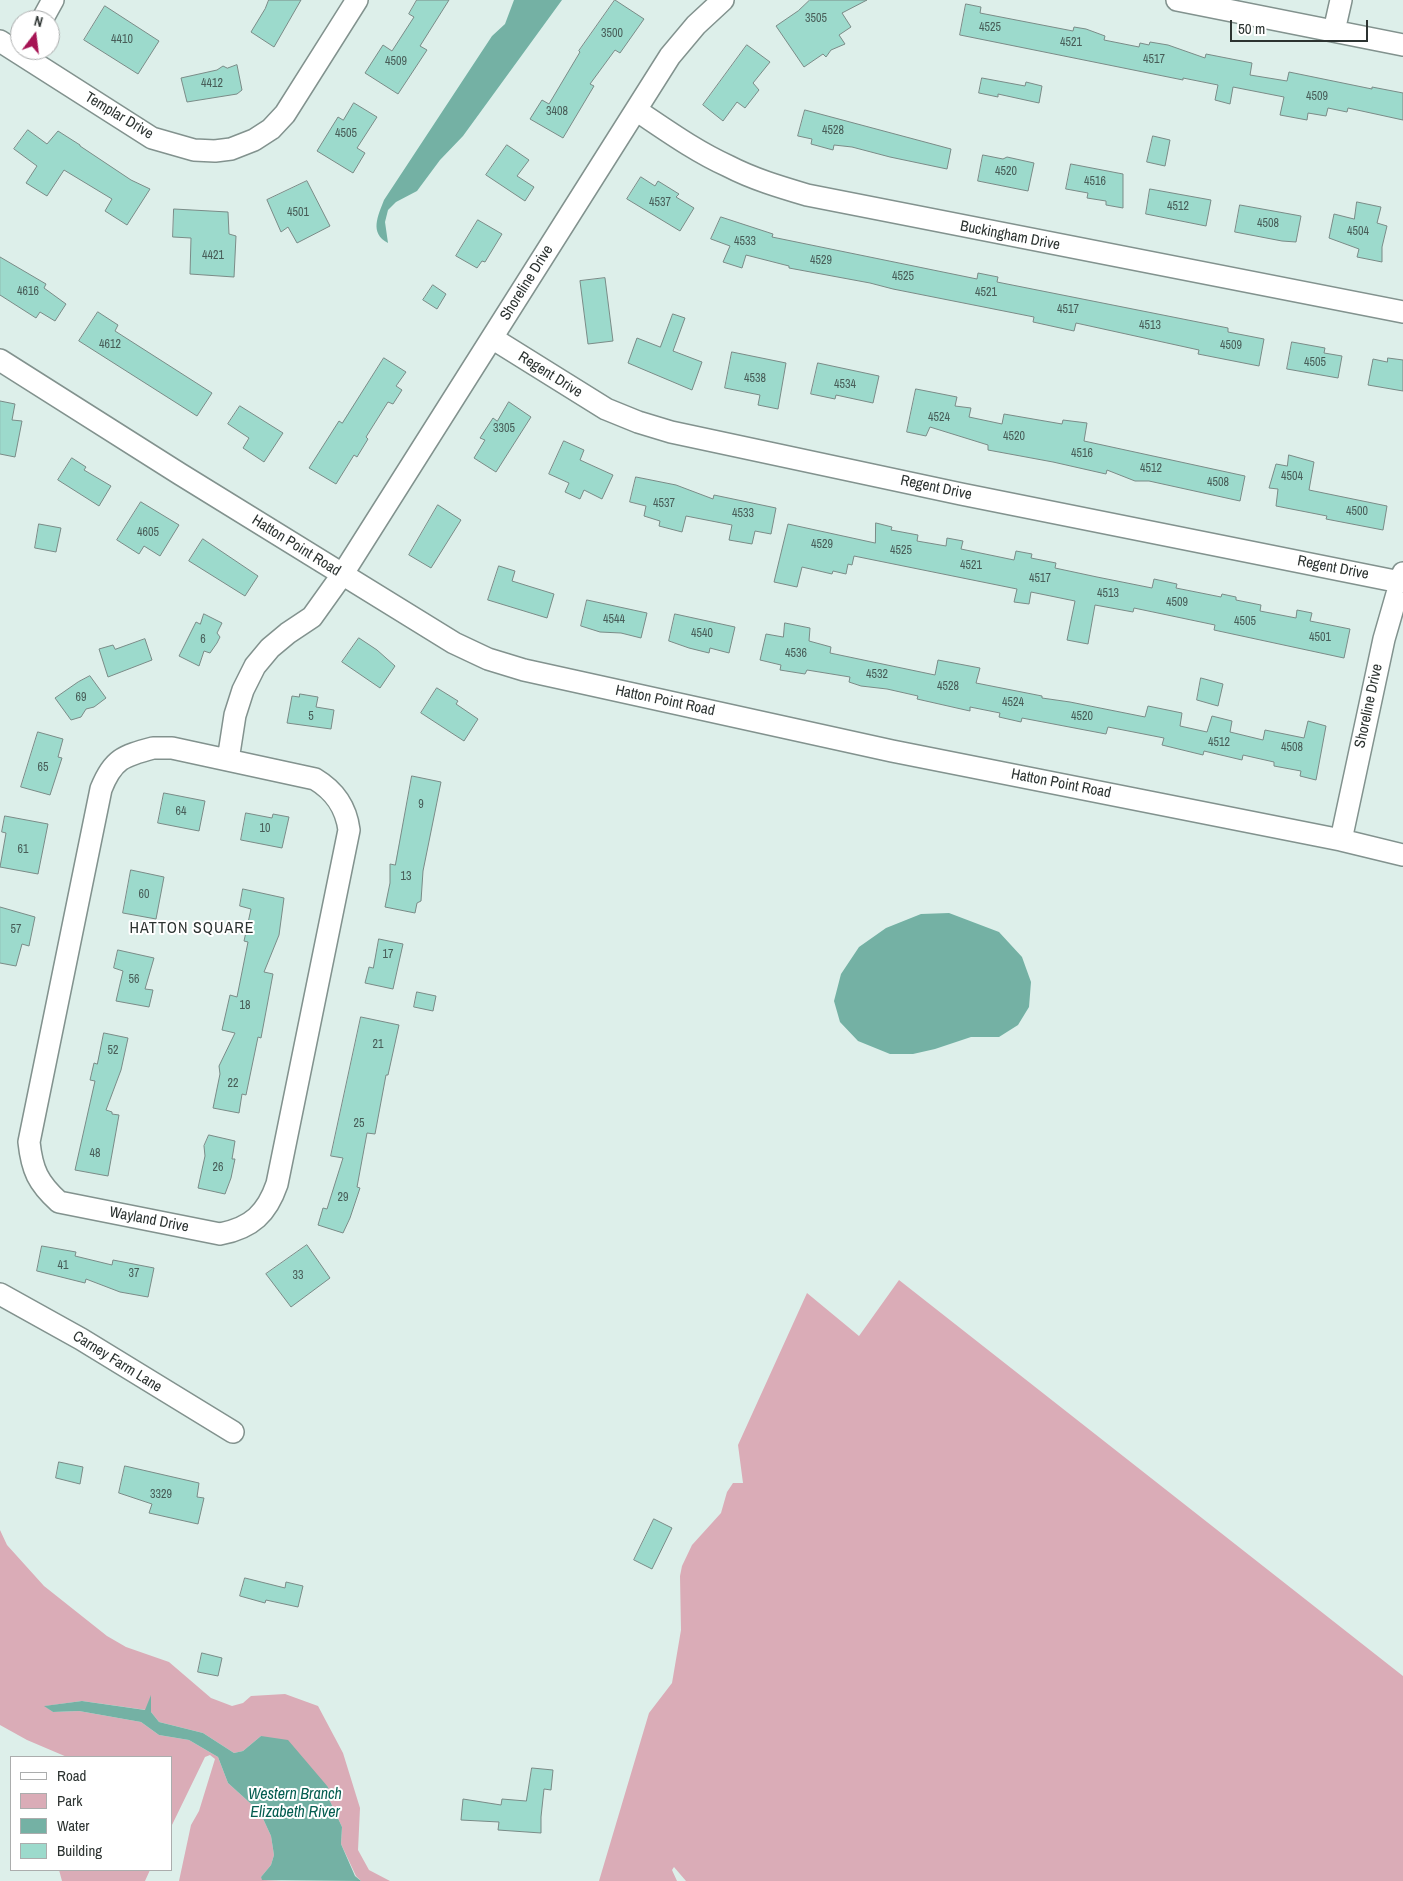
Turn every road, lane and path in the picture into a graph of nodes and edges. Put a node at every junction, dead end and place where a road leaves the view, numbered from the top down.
1 (357, 0) edge
2 (723, 0) edge
3 (1177, 0) edge
4 (1341, 0) edge
5 (1334, 31) junction
6 (1403, 45) edge
7 (35, 60) edge
8 (636, 110) junction
9 (1403, 312) edge
10 (492, 338) junction
11 (0, 360) edge
12 (342, 575) junction
13 (1401, 578) edge
14 (228, 760) junction
15 (1341, 840) junction
16 (1403, 855) edge
17 (0, 1294) edge
18 (233, 1432) dead end

1 - 7 street, Templar Drive
2 - 8 street, Shoreline Drive
3 - 5 street
4 - 5 street
5 - 6 street
8 - 9 street, Buckingham Drive
8 - 10 street, Shoreline Drive
10 - 12 street, Shoreline Drive
10 - 13 street, Regent Drive
11 - 12 street, Hatton Point Road
12 - 14 street
12 - 15 street, Hatton Point Road
13 - 15 street, Shoreline Drive
14 - 14 street, Wayland Drive
15 - 16 street, Hatton Point Road
17 - 18 street, Carney Farm Lane

